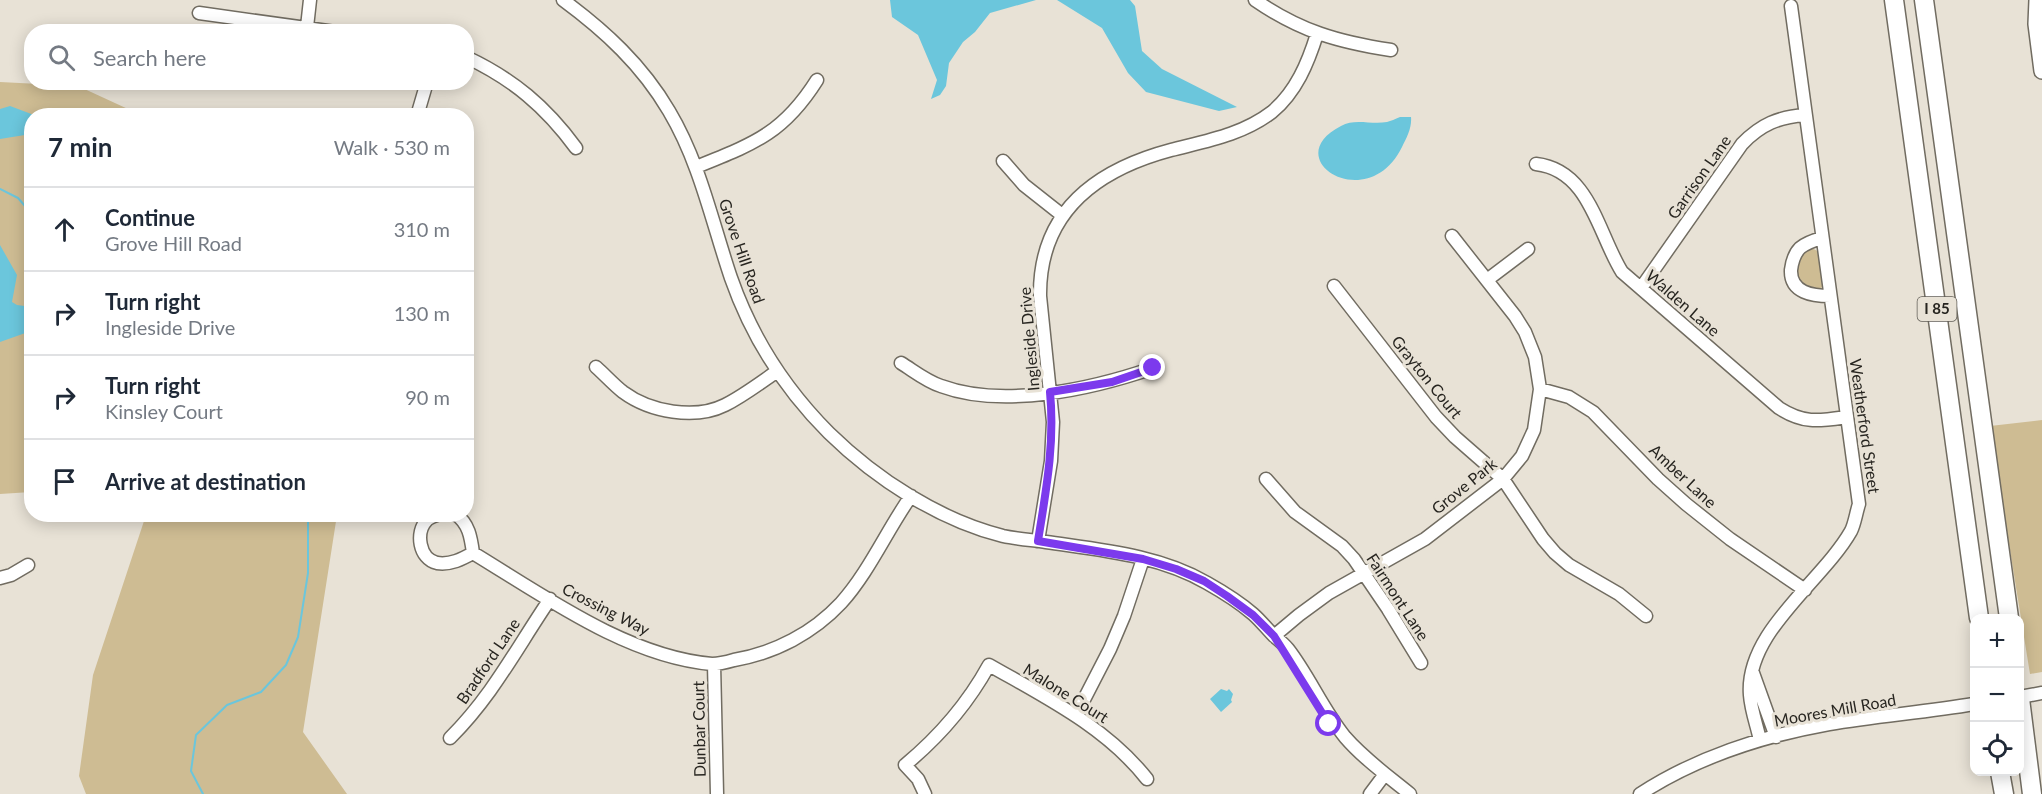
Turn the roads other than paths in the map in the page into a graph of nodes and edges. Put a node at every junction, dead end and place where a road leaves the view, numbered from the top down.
1 (310, 0) edge
2 (563, 0) edge
3 (1255, 0) edge
4 (1894, 0) edge
5 (1924, 0) edge
6 (2037, 0) edge
7 (1791, 6) dead end
8 (199, 13) dead end
9 (284, 24) edge
10 (307, 24) edge
11 (1317, 34) junction
12 (1391, 50) dead end
13 (474, 61) edge
14 (2042, 71) edge
15 (817, 80) dead end
16 (425, 90) edge
17 (419, 108) edge
18 (1806, 114) junction
19 (576, 148) dead end
20 (1003, 161) dead end
21 (1536, 164) dead end
22 (696, 167) junction
23 (1062, 215) junction
24 (1452, 236) dead end
25 (1822, 238) junction
26 (1528, 249) dead end
27 (1487, 280) junction
28 (1334, 286) dead end
29 (1641, 288) junction
30 (1830, 296) junction
31 (901, 363) dead end
32 (596, 367) dead end
33 (1153, 368) dead end
34 (776, 372) junction
35 (1540, 389) junction
36 (1050, 392) junction
37 (1847, 417) junction
38 (1266, 479) dead end
39 (1503, 479) junction
40 (910, 496) junction
41 (426, 522) edge
42 (464, 522) edge
43 (1038, 541) junction
44 (473, 553) junction
45 (1143, 559) junction
46 (28, 565) dead end
47 (1365, 572) junction
48 (0, 578) edge
49 (1805, 590) junction
50 (550, 599) junction
51 (1978, 614) edge
52 (2007, 614) edge
53 (1646, 616) dead end
54 (1274, 636) junction
55 (1421, 663) dead end
56 (714, 664) junction
57 (1753, 671) junction
58 (2042, 693) edge
59 (2024, 697) edge
60 (1970, 705) edge
61 (1076, 715) junction
62 (2022, 722) edge
63 (1776, 737) junction
64 (450, 738) dead end
65 (1760, 740) junction
66 (1383, 776) junction
67 (2001, 776) edge
68 (1147, 779) dead end
69 (717, 794) edge
70 (925, 794) edge
71 (1370, 794) edge
72 (1400, 794) edge
73 (1410, 794) edge
74 (1640, 794) edge
75 (2004, 794) edge
76 (2032, 794) edge

1 - 10 street
2 - 22 street, Grove Hill Road
3 - 11 street
4 - 51 highway, I 85
5 - 52 highway, I 85
6 - 14 main road
7 - 18 street, Weatherford Street
8 - 9 street
11 - 12 street
11 - 23 street, Ingleside Drive
13 - 19 street
15 - 22 street
16 - 17 street
18 - 25 street, Weatherford Street
18 - 29 street, Garrison Lane
20 - 23 street
21 - 29 street, Walden Lane
22 - 34 street, Grove Hill Road
23 - 36 street, Ingleside Drive
24 - 27 street, Grove Park
25 - 30 street, Weatherford Street
25 - 30 street
26 - 27 street
27 - 35 street, Grove Park
28 - 39 street, Grayton Court
29 - 37 street, Walden Lane
30 - 37 street, Weatherford Street
31 - 36 street
32 - 34 street
33 - 36 street
34 - 40 street, Grove Hill Road
35 - 39 street, Grove Park
35 - 49 street, Amber Lane
36 - 43 street, Ingleside Drive
37 - 49 street, Weatherford Street
38 - 47 street, Fairmont Lane
39 - 47 street, Grove Park
39 - 53 street, Grayton Court
40 - 43 street, Grove Hill Road
40 - 56 street, Crossing Way
41 - 44 street
42 - 44 street
43 - 45 street, Grove Hill Road
44 - 50 street, Crossing Way
45 - 54 street, Grove Hill Road
45 - 61 street
46 - 48 street
47 - 54 street, Grove Park
47 - 55 street, Fairmont Lane
49 - 57 street, Weatherford Street
50 - 56 street, Crossing Way
50 - 64 street, Bradford Lane
54 - 66 street, Grove Hill Road
56 - 69 street, Dunbar Court
57 - 63 street
57 - 65 street, Weatherford Street
58 - 59 street
60 - 63 street, Moores Mill Road
61 - 68 street, Malone Court
61 - 70 street, Malone Court
62 - 76 highway
63 - 65 street, Moores Mill Road
65 - 74 street, Moores Mill Road
66 - 71 street
66 - 72 street, Grove Hill Road
66 - 73 street, Grove Hill Road
67 - 75 highway

